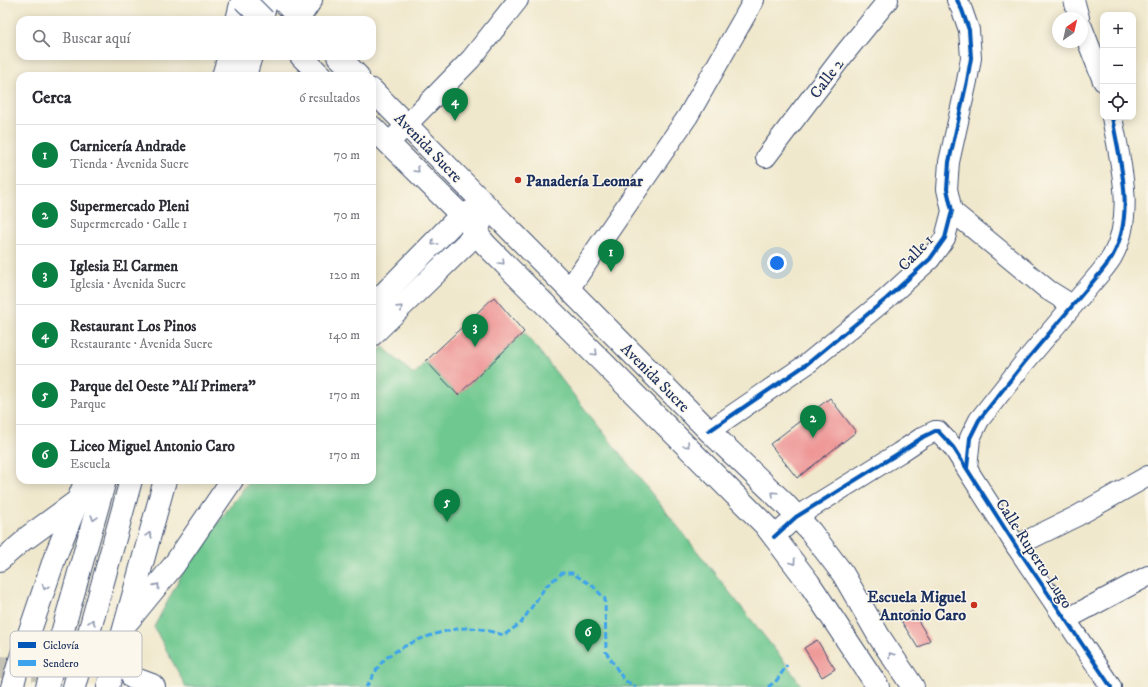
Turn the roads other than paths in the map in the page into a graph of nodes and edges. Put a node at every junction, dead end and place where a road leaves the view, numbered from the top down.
1 (243, 0) edge
2 (267, 0) edge
3 (311, 0) edge
4 (518, 0) edge
5 (754, 0) edge
6 (888, 0) edge
7 (957, 0) edge
8 (1074, 0) edge
9 (293, 11) edge
10 (1077, 12) edge
11 (238, 16) edge
12 (259, 16) edge
13 (264, 16) edge
14 (1088, 42) edge
15 (304, 60) edge
16 (342, 60) edge
17 (316, 72) edge
18 (354, 72) edge
19 (1100, 73) edge
20 (376, 94) edge
21 (1113, 120) edge
22 (407, 125) junction
23 (376, 131) edge
24 (389, 143) junction
25 (766, 157) dead end
26 (486, 206) junction
27 (952, 211) junction
28 (461, 215) junction
29 (477, 233) junction
30 (569, 289) junction
31 (376, 302) edge
32 (1072, 305) junction
33 (376, 331) edge
34 (710, 431) junction
35 (967, 468) junction
36 (1148, 476) edge
37 (103, 484) edge
38 (130, 484) edge
39 (164, 484) edge
40 (229, 484) edge
41 (83, 489) edge
42 (796, 517) junction
43 (28, 537) junction
44 (774, 537) junction
45 (114, 544) junction
46 (1016, 546) junction
47 (55, 557) junction
48 (0, 561) edge
49 (1148, 576) edge
50 (1065, 620) junction
51 (124, 627) junction
52 (30, 631) edge
53 (62, 631) edge
54 (90, 631) edge
55 (117, 631) edge
56 (123, 631) edge
57 (15, 677) edge
58 (50, 677) edge
59 (77, 677) edge
60 (111, 677) edge
61 (133, 678) tunnel mouth
62 (12, 687) edge
63 (47, 687) edge
64 (74, 687) edge
65 (108, 687) edge
66 (154, 687) edge
67 (878, 687) edge
68 (913, 687) edge
69 (1111, 687) edge

1 - 11 main road
1 - 12 main road, bridge
2 - 13 main road
3 - 9 main road
4 - 22 street
5 - 30 street
6 - 25 street, Calle 2
7 - 27 street, Calle 1
8 - 10 street
14 - 19 street
15 - 17 main road
16 - 18 main road
20 - 22 main road, Avenida Sucre
21 - 32 street
22 - 24 street
22 - 26 main road, Avenida Sucre
23 - 24 main road, Avenida Sucre
24 -> 28 main road, Avenida Sucre
26 - 28 main road
26 - 29 main road
26 - 30 main road, Avenida Sucre
27 - 32 street
27 - 34 street, Calle 1
28 - 29 main road, Avenida Sucre
28 -> 31 main road
33 -> 29 main road
29 -> 44 main road, Avenida Sucre
30 - 34 main road, Avenida Sucre
32 - 35 street
42 -> 34 main road, Avenida Sucre
35 - 42 street, Calle Ruperto Lugo
35 - 46 street, Calle Ruperto Lugo
36 - 46 street
37 -> 53 main road
38 - 45 main road
51 -> 39 main road
51 -> 40 main road
41 - 43 main road
41 - 47 main road
42 - 44 street
68 -> 42 main road, Avenida Sucre
43 - 47 main road
43 - 48 street
44 -> 67 main road, Avenida Sucre
54 -> 45 main road
45 - 55 main road
46 - 50 street, Calle Ruperto Lugo
47 -> 52 main road
49 - 50 street
50 - 69 street, Calle Ruperto Lugo
51 - 56 main road
57 -> 62 main road
58 -> 63 main road
64 -> 59 main road
60 - 65 main road
61 - 66 main road

